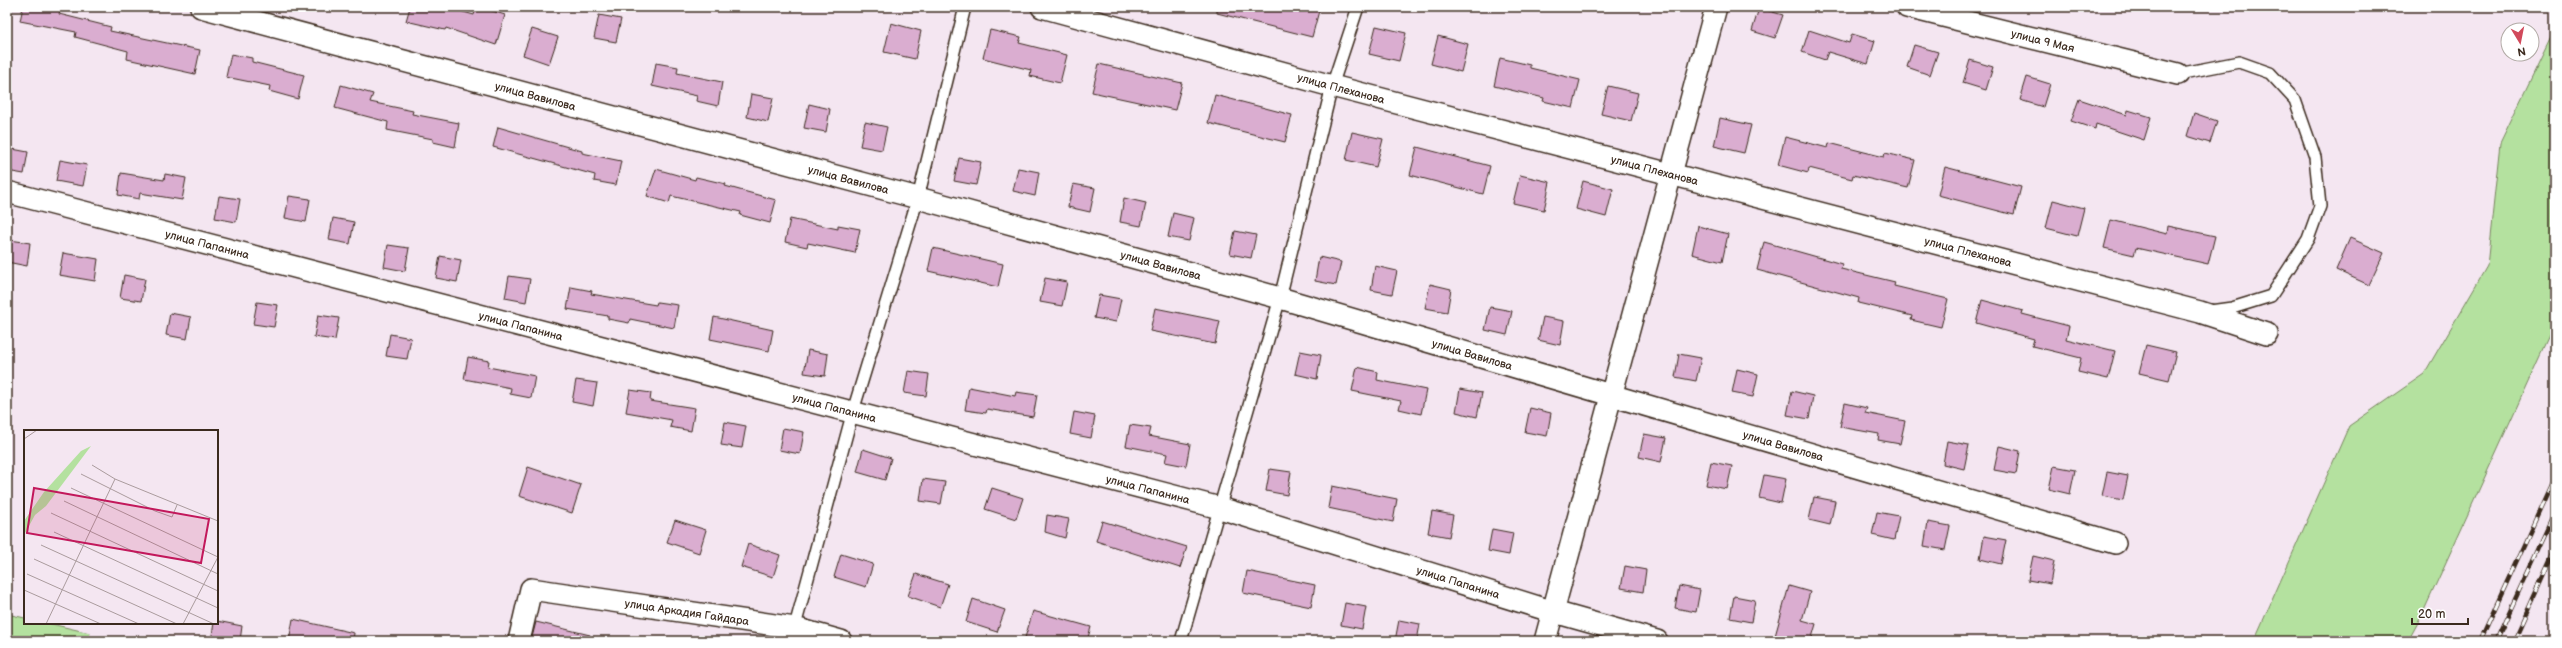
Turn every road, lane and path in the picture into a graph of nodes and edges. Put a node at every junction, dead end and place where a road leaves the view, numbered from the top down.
1 (965, 7) edge
2 (1042, 7) edge
3 (1358, 7) edge
4 (1716, 7) edge
5 (1907, 7) edge
6 (210, 8) edge
7 (2178, 74) joint
8 (1332, 86) junction
9 (1670, 173) junction
10 (7, 192) edge
11 (918, 198) junction
12 (1280, 298) junction
13 (2200, 312) junction
14 (2267, 334) dead end
15 (1611, 393) junction
16 (853, 411) junction
17 (1220, 508) junction
18 (2115, 543) dead end
19 (1554, 612) junction
20 (793, 634) edge
21 (519, 641) edge
22 (841, 641) edge
23 (1181, 641) edge
24 (1545, 641) edge
25 (1657, 641) edge

1 - 11 lane
2 - 8 street, улица Плеханова
3 - 8 lane
4 - 9 street
5 - 7 street, улица 9 Мая
6 - 11 street, улица Вавилова
7 - 13 lane
8 - 9 street, улица Плеханова
8 - 12 lane
9 - 13 street, улица Плеханова
9 - 15 street
10 - 16 street, улица Папанина
11 - 12 street, улица Вавилова
11 - 16 lane
12 - 15 street, улица Вавилова
12 - 17 lane
13 - 14 street, улица Плеханова
15 - 18 street, улица Вавилова
15 - 19 street
16 - 17 street, улица Папанина
16 - 20 lane
17 - 19 street, улица Папанина
17 - 23 lane
19 - 24 street
19 - 25 street, улица Папанина
20 - 21 street, улица Аркадия Гайдара
20 - 22 street, улица Аркадия Гайдара

